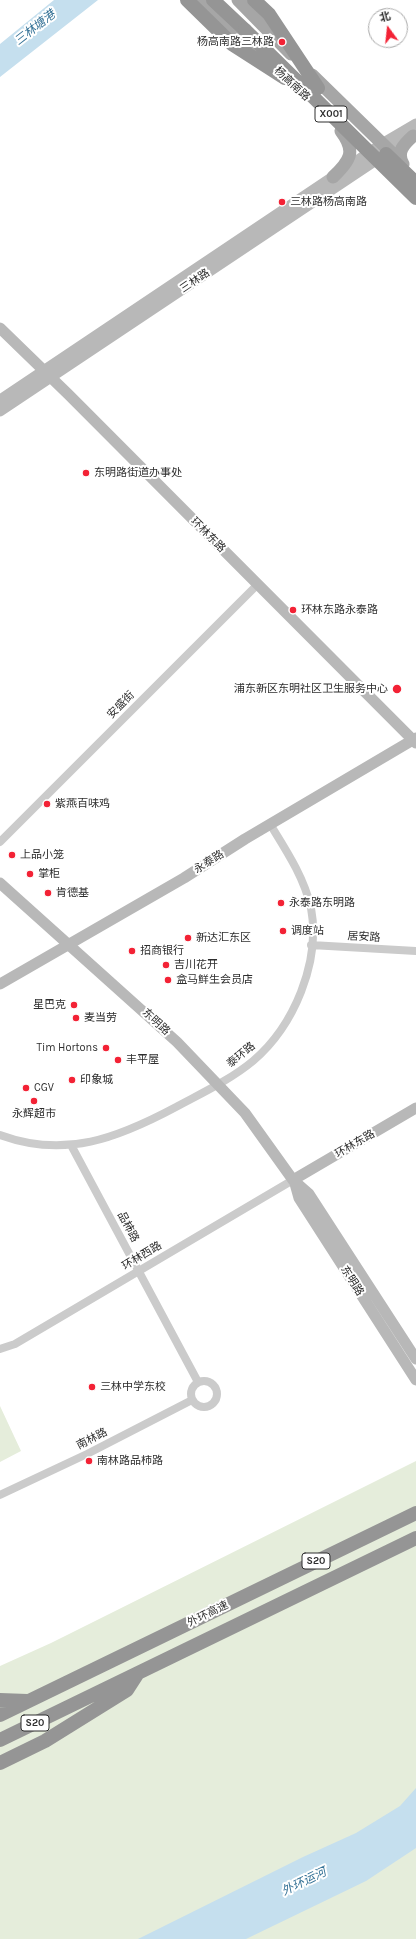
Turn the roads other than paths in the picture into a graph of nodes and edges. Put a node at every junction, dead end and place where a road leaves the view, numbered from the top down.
1 (187, 0) edge
2 (200, 0) edge
3 (213, 0) edge
4 (227, 0) edge
5 (238, 0) edge
6 (254, 0) edge
7 (243, 28) junction
8 (315, 92) junction
9 (341, 131) junction
10 (415, 131) edge
11 (386, 147) junction
12 (370, 157) junction
13 (403, 164) junction
14 (334, 176) junction
15 (416, 176) edge
16 (416, 183) edge
17 (416, 198) edge
18 (416, 204) edge
19 (0, 328) edge
20 (47, 374) junction
21 (0, 400) edge
22 (0, 411) edge
23 (258, 584) junction
24 (415, 740) edge
25 (270, 824) junction
26 (0, 842) edge
27 (0, 883) edge
28 (68, 944) junction
29 (312, 945) junction
30 (416, 951) edge
31 (0, 984) edge
32 (218, 1084) junction
33 (416, 1108) edge
34 (0, 1135) edge
35 (71, 1145) junction
36 (293, 1180) junction
37 (139, 1270) junction
38 (0, 1349) edge
39 (412, 1363) edge
40 (416, 1380) edge
41 (198, 1382) junction
42 (192, 1400) junction
43 (0, 1495) edge
44 (416, 1513) edge
45 (416, 1538) edge
46 (138, 1673) junction
47 (0, 1700) edge
48 (28, 1701) junction
49 (0, 1715) edge
50 (0, 1740) edge
51 (0, 1763) edge

1 - 8 highway, X001, bridge
2 - 7 main road, 杨高南路 / X001
3 - 7 highway, 杨高南路 / X001
4 - 7 highway, 杨高南路 / X001
5 - 11 main road, 杨高南路 / X001
6 - 8 highway, X001, bridge
7 - 8 highway, 杨高南路 / X001, bridge
7 - 9 main road, 杨高南路 / X001
8 - 16 highway, 杨高南路 / X001, bridge
8 - 17 highway, 杨高南路 / X001, bridge
9 - 12 main road, 杨高南路 / X001
9 - 14 main road
10 - 11 main road, 三林路
10 - 13 main road
11 - 12 main road, 三林路
11 - 13 main road, 杨高南路
12 - 14 main road, 三林路
12 - 18 main road, 杨高南路 / X001
12 - 20 main road, 三林路
13 - 15 main road, 杨高南路
14 - 20 main road, 三林路
19 - 20 main road, 环林东路
20 - 21 main road, 三林路
20 - 22 main road, 三林路
20 - 23 main road, 环林东路
23 - 24 main road, 环林东路
23 - 26 street, 安盛街
24 - 25 main road, 永泰路
25 - 28 main road, 永泰路
25 - 29 street, 泰环路
27 - 28 main road, 东明路
28 - 31 main road, 永泰路
28 - 32 main road, 东明路
29 - 30 street, 居安路
29 - 32 street, 泰环路
32 - 35 street, 泰环路
32 - 36 main road, 东明路
33 - 36 main road, 环林东路
34 - 35 street, 泰环路
35 - 37 street, 品柿路
36 - 37 street, 环林西路
36 - 39 main road, 东明路
37 - 38 street, 环林西路
37 - 41 street, 品柿路
39 - 40 main road, 东明路
41 - 42 street
41 - 42 street
42 - 43 street, 南林路
44 - 48 highway, 外环高速 / S20
45 - 46 highway, 外环高速 / S20
46 - 50 highway, 外环高速 / S20
46 - 51 highway
47 - 48 highway
48 - 49 highway, 外环高速 / S20

